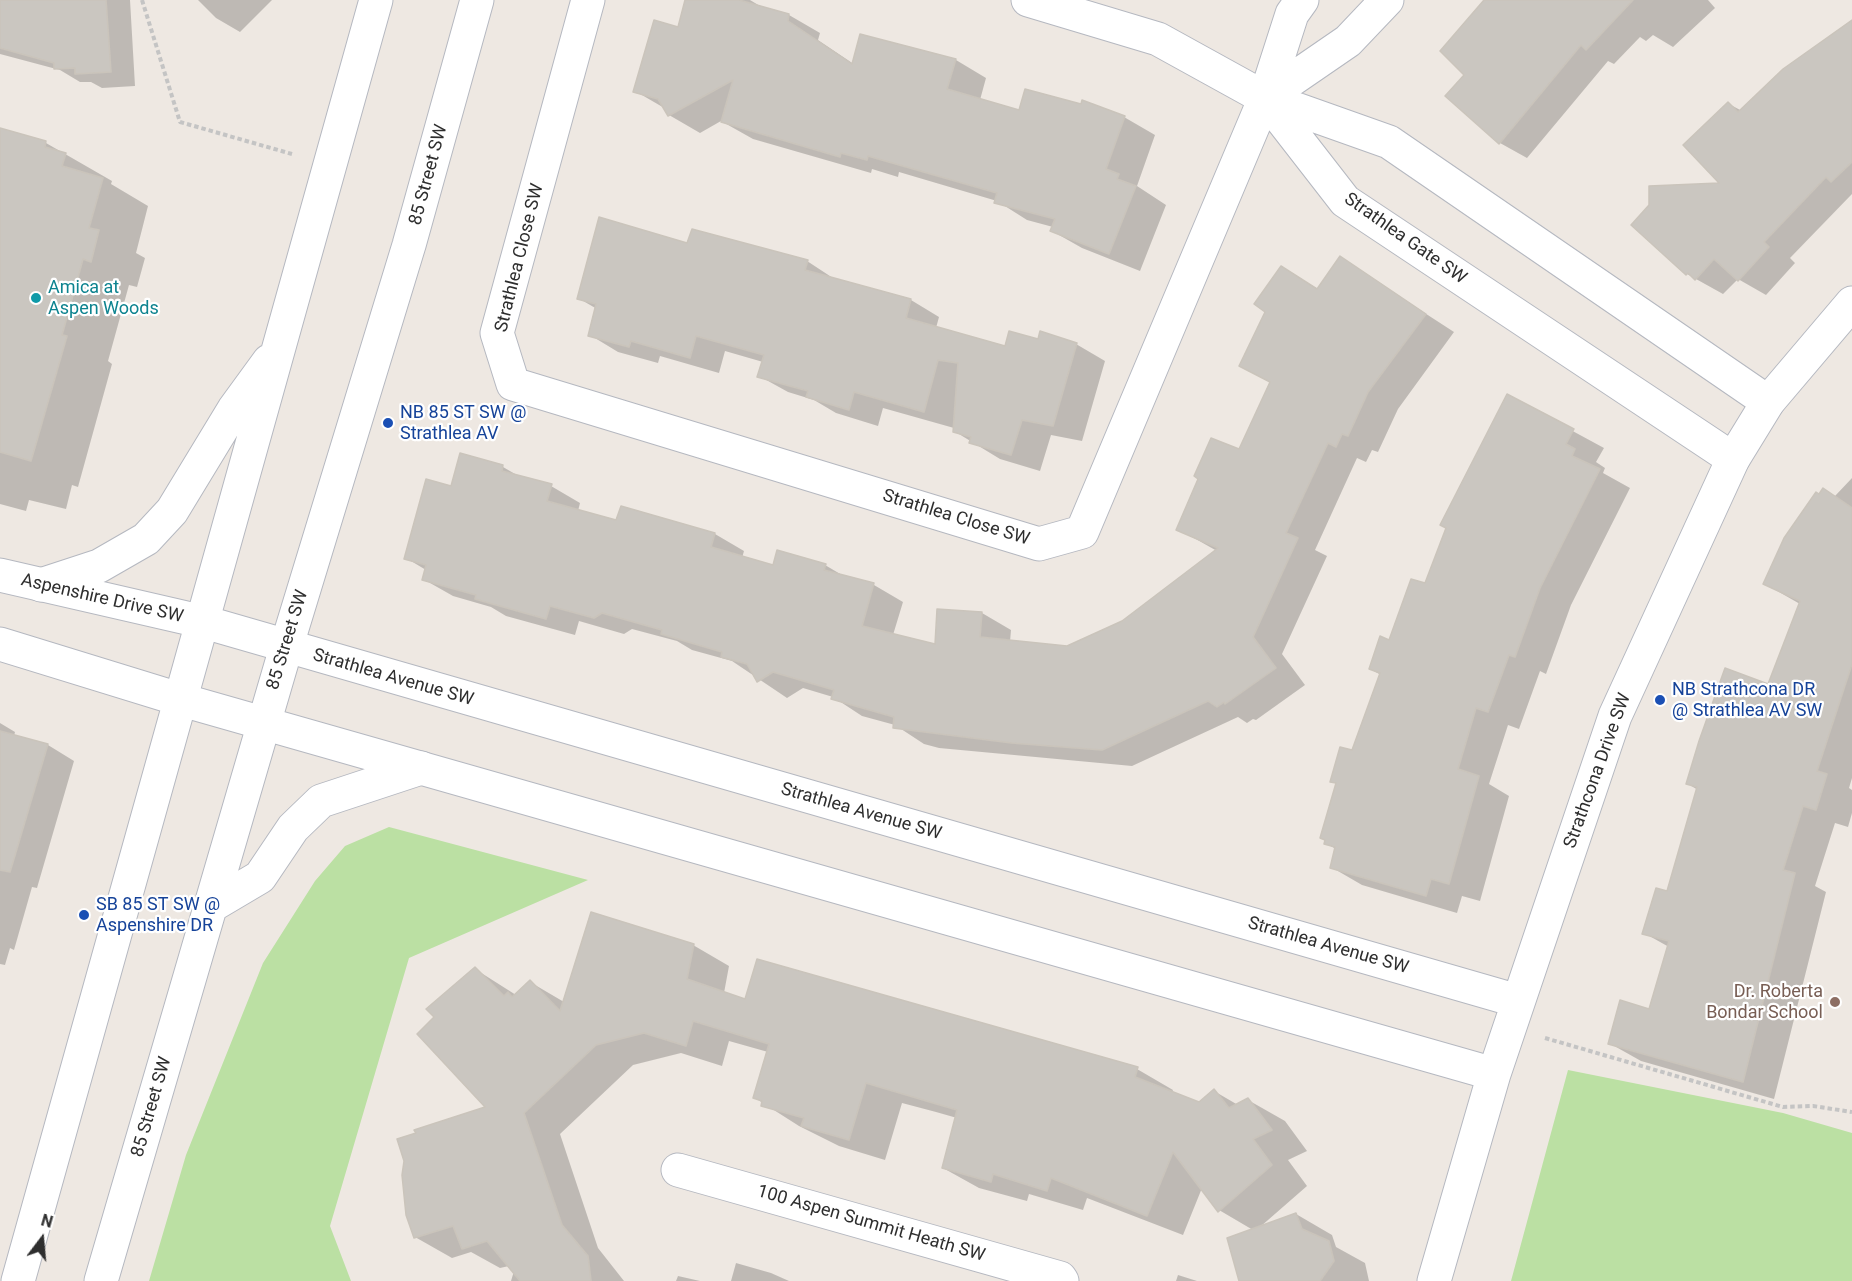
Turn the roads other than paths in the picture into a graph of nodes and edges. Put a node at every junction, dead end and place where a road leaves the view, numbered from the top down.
1 (376, 0) edge
2 (477, 0) edge
3 (588, 0) edge
4 (1028, 0) edge
5 (1302, 0) edge
6 (1387, 0) edge
7 (1265, 98) junction
8 (1852, 303) edge
9 (281, 345) junction
10 (1768, 402) junction
11 (1733, 459) junction
12 (0, 575) edge
13 (41, 585) junction
14 (204, 622) junction
15 (0, 644) edge
16 (286, 648) junction
17 (182, 700) junction
18 (264, 724) junction
19 (421, 768) junction
20 (211, 906) junction
21 (1514, 1014) junction
22 (1494, 1074) junction
23 (678, 1170) dead end
24 (18, 1281) edge
25 (101, 1281) edge
26 (1062, 1281) edge
27 (1434, 1281) edge

1 - 9 street
2 - 16 street, 85 Street SW
3 - 7 street, Strathlea Close SW
4 - 7 street
5 - 7 street
6 - 7 street
7 - 10 street
7 - 11 street, Strathlea Gate SW
8 - 10 street, Strathcona Drive SW
9 - 13 street
9 - 14 street
10 - 11 street, Strathcona Drive SW
11 - 21 street, Strathcona Drive SW
12 - 13 street, Aspenshire Drive SW
13 - 14 street, Aspenshire Drive SW
14 - 16 street, Strathlea Avenue SW
14 - 17 street
15 - 17 street
16 - 18 street, 85 Street SW
16 - 21 street, Strathlea Avenue SW
17 - 18 street
17 - 24 street
18 - 19 street
18 - 20 street, 85 Street SW
19 - 20 street
19 - 22 street
20 - 25 street, 85 Street SW
21 - 22 street, Strathcona Drive SW
22 - 27 street, Strathcona Drive SW
23 - 26 street, 100 Aspen Summit Heath SW

